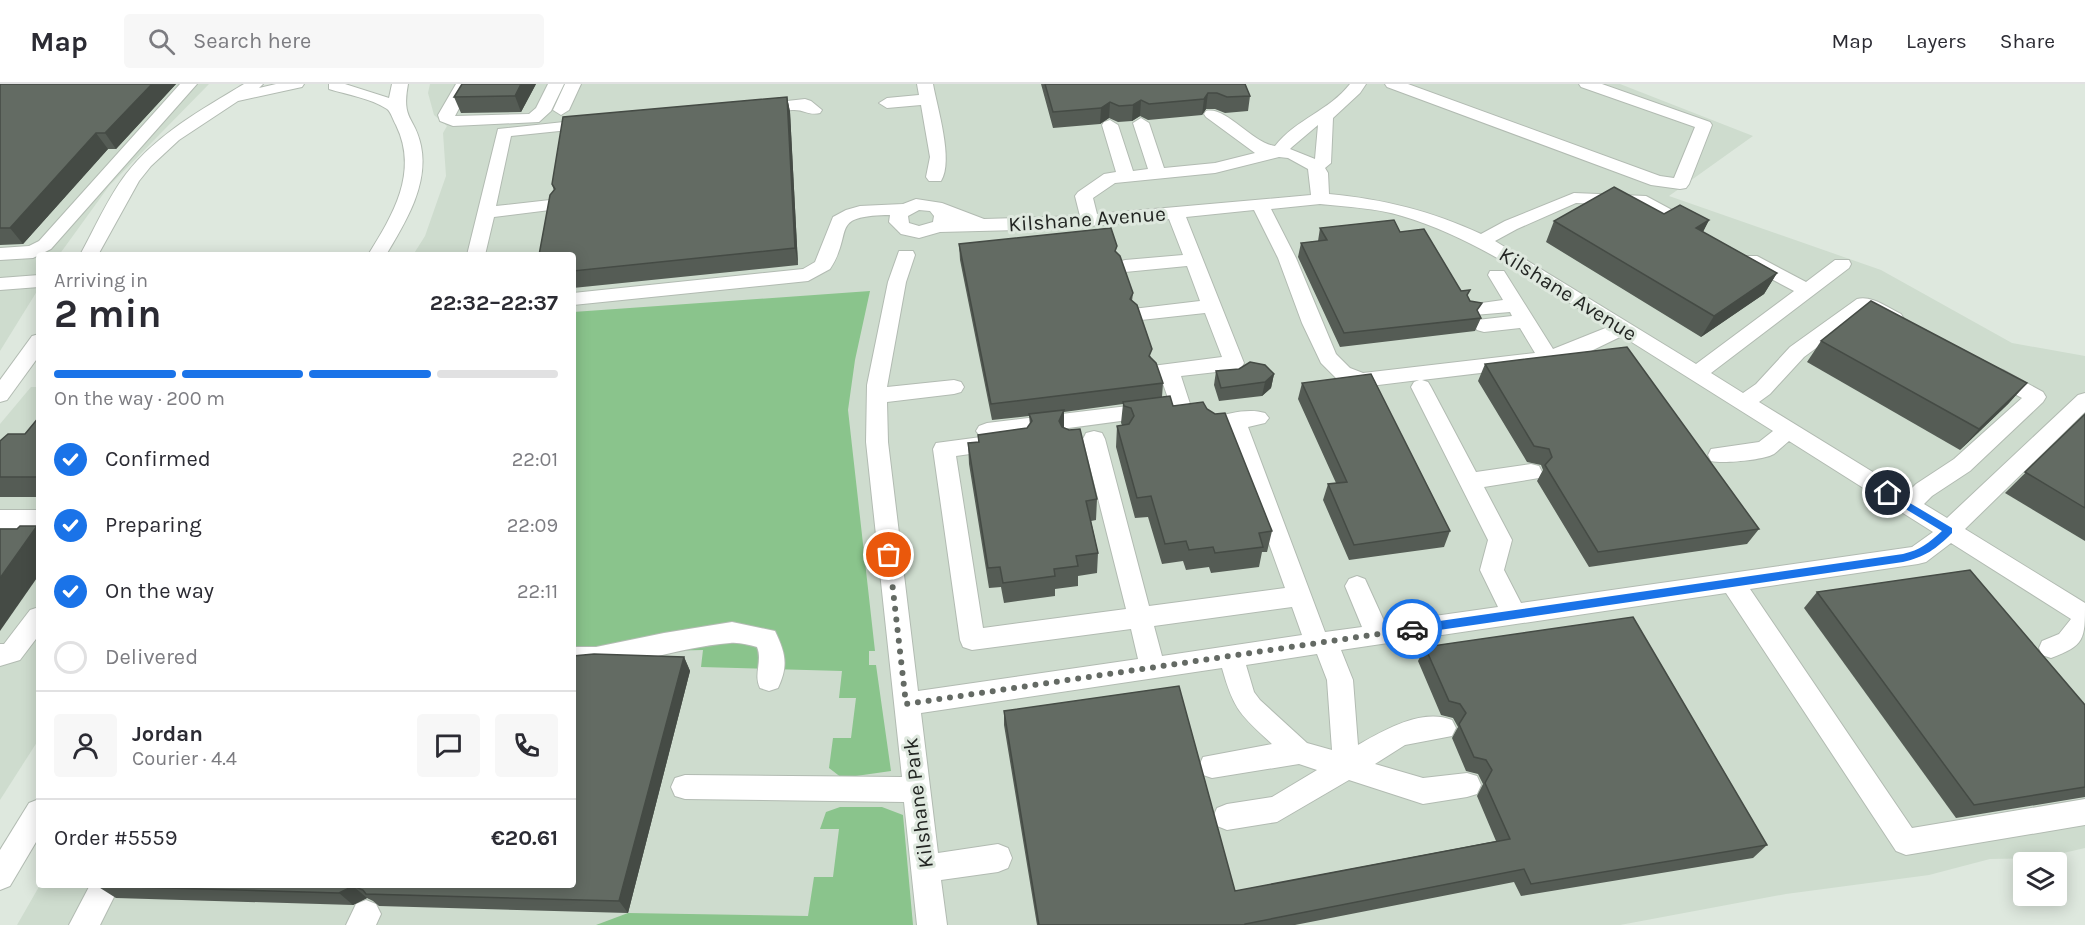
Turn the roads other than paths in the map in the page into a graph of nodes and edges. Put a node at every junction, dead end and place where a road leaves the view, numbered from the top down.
1 (189, 84) edge
2 (255, 84) edge
3 (296, 84) edge
4 (356, 84) edge
5 (400, 84) edge
6 (464, 84) edge
7 (556, 84) edge
8 (573, 84) edge
9 (1358, 84) edge
10 (1393, 84) edge
11 (1587, 84) edge
12 (328, 86) edge
13 (927, 92) edge
14 (229, 100) junction
15 (887, 103) dead end
16 (397, 108) junction
17 (561, 110) dead end
18 (746, 110) edge
19 (814, 110) dead end
20 (1232, 113) edge
21 (1212, 114) dead end
22 (1324, 117) junction
23 (604, 123) edge
24 (1141, 123) dead end
25 (1102, 126) dead end
26 (1237, 132) junction
27 (1279, 152) junction
28 (1315, 166) junction
29 (1158, 174) junction
30 (935, 177) junction
31 (1118, 178) junction
32 (1320, 199) junction
33 (1260, 204) junction
34 (550, 206) edge
35 (486, 212) junction
36 (1175, 212) junction
37 (904, 218) junction
38 (937, 218) junction
39 (1090, 220) junction
40 (1702, 234) edge
41 (1482, 241) junction
42 (1734, 251) edge
43 (91, 252) edge
44 (379, 252) edge
45 (477, 252) edge
46 (0, 254) edge
47 (906, 255) junction
48 (1193, 260) junction
49 (1842, 264) dead end
50 (1125, 266) edge
51 (1497, 275) dead end
52 (36, 281) edge
53 (0, 284) edge
54 (1807, 290) junction
55 (576, 299) edge
56 (1212, 306) junction
57 (1520, 313) junction
58 (1141, 314) edge
59 (1479, 317) edge
60 (1623, 328) junction
61 (1915, 330) edge
62 (36, 345) edge
63 (1548, 358) junction
64 (1976, 364) edge
65 (1696, 374) junction
66 (954, 387) dead end
67 (1421, 387) dead end
68 (0, 395) edge
69 (877, 396) junction
70 (2085, 400) edge
71 (1743, 403) junction
72 (1258, 418) dead end
73 (987, 431) edge
74 (1788, 431) junction
75 (1092, 439) dead end
76 (1018, 441) edge
77 (1719, 455) dead end
78 (1531, 472) dead end
79 (1470, 481) junction
80 (1908, 506) junction
81 (0, 519) edge
82 (36, 519) edge
83 (1949, 531) junction
84 (0, 538) edge
85 (36, 538) edge
86 (1731, 582) junction
87 (1357, 586) dead end
88 (1299, 596) junction
89 (1515, 614) junction
90 (2085, 615) edge
91 (1140, 618) junction
92 (2085, 619) edge
93 (36, 621) edge
94 (1377, 634) junction
95 (1321, 643) junction
96 (2051, 648) dead end
97 (0, 656) edge
98 (1231, 656) junction
99 (576, 658) edge
100 (1153, 668) junction
101 (769, 680) dead end
102 (906, 704) junction
103 (1443, 728) dead end
104 (1299, 752) junction
105 (1212, 766) dead end
106 (1347, 767) junction
107 (1467, 785) dead end
108 (685, 787) dead end
109 (917, 788) junction
110 (2085, 812) edge
111 (36, 817) edge
112 (1227, 818) dead end
113 (998, 858) dead end
114 (926, 869) junction
115 (0, 876) edge
116 (104, 888) edge
117 (84, 925) edge
118 (932, 925) edge

1 - 46 street
2 - 14 street
3 - 14 street
4 - 12 street
5 - 16 street
6 - 7 street
8 - 17 street
9 - 22 street
10 - 11 street
12 - 16 street
13 - 15 street
13 - 30 street
14 - 43 street
16 - 44 street
18 - 19 street
20 - 26 street
21 - 26 street
22 - 27 street
22 - 28 street
23 - 35 street
24 - 29 street
25 - 31 street
26 - 27 street
27 - 28 street
27 - 29 street
28 - 32 street
29 - 31 street
30 - 37 street
30 - 38 street
31 - 39 street
32 - 33 street, Kilshane Avenue
32 - 41 street, Kilshane Avenue
33 - 36 street, Kilshane Avenue
33 - 63 street
34 - 35 street
35 - 45 street
36 - 39 street, Kilshane Avenue
36 - 48 street
37 - 38 street
37 - 38 street
37 - 47 street, Kilshane Park
37 - 55 street
38 - 39 street, Kilshane Avenue
38 - 47 street, Kilshane Park
40 - 41 street
41 - 60 street, Kilshane Avenue
42 - 54 street
47 - 69 street, Kilshane Park
48 - 50 street
48 - 56 street
49 - 54 street
51 - 57 street
52 - 53 street
54 - 65 street
56 - 58 street
56 - 73 street
57 - 59 street
57 - 63 street
60 - 63 street
60 - 65 street, Kilshane Avenue
61 - 71 street
62 - 68 street
64 - 80 street
65 - 71 street, Kilshane Avenue
66 - 69 street
67 - 79 street
69 - 102 street, Kilshane Park
70 - 83 street
71 - 74 street, Kilshane Avenue
72 - 88 street
74 - 77 street
74 - 80 street, Kilshane Avenue
75 - 91 street
76 - 91 street
78 - 79 street
79 - 89 street
80 - 83 street, Kilshane Avenue
81 - 82 street
83 - 86 street
83 - 90 street, Kilshane Avenue
84 - 85 street
86 - 89 street
86 - 110 street
87 - 94 street
88 - 91 street
88 - 95 street
89 - 94 street
91 - 100 street
92 - 96 street
93 - 97 street
94 - 95 street
95 - 98 street
95 - 106 street
98 - 100 street
98 - 104 street
99 - 101 street
100 - 102 street
102 - 109 street, Kilshane Park
103 - 106 street
104 - 105 street
104 - 106 street
106 - 107 street
106 - 112 street
108 - 109 street
109 - 114 street, Kilshane Park
111 - 115 street
113 - 114 street
114 - 118 street, Kilshane Park
116 - 117 street

